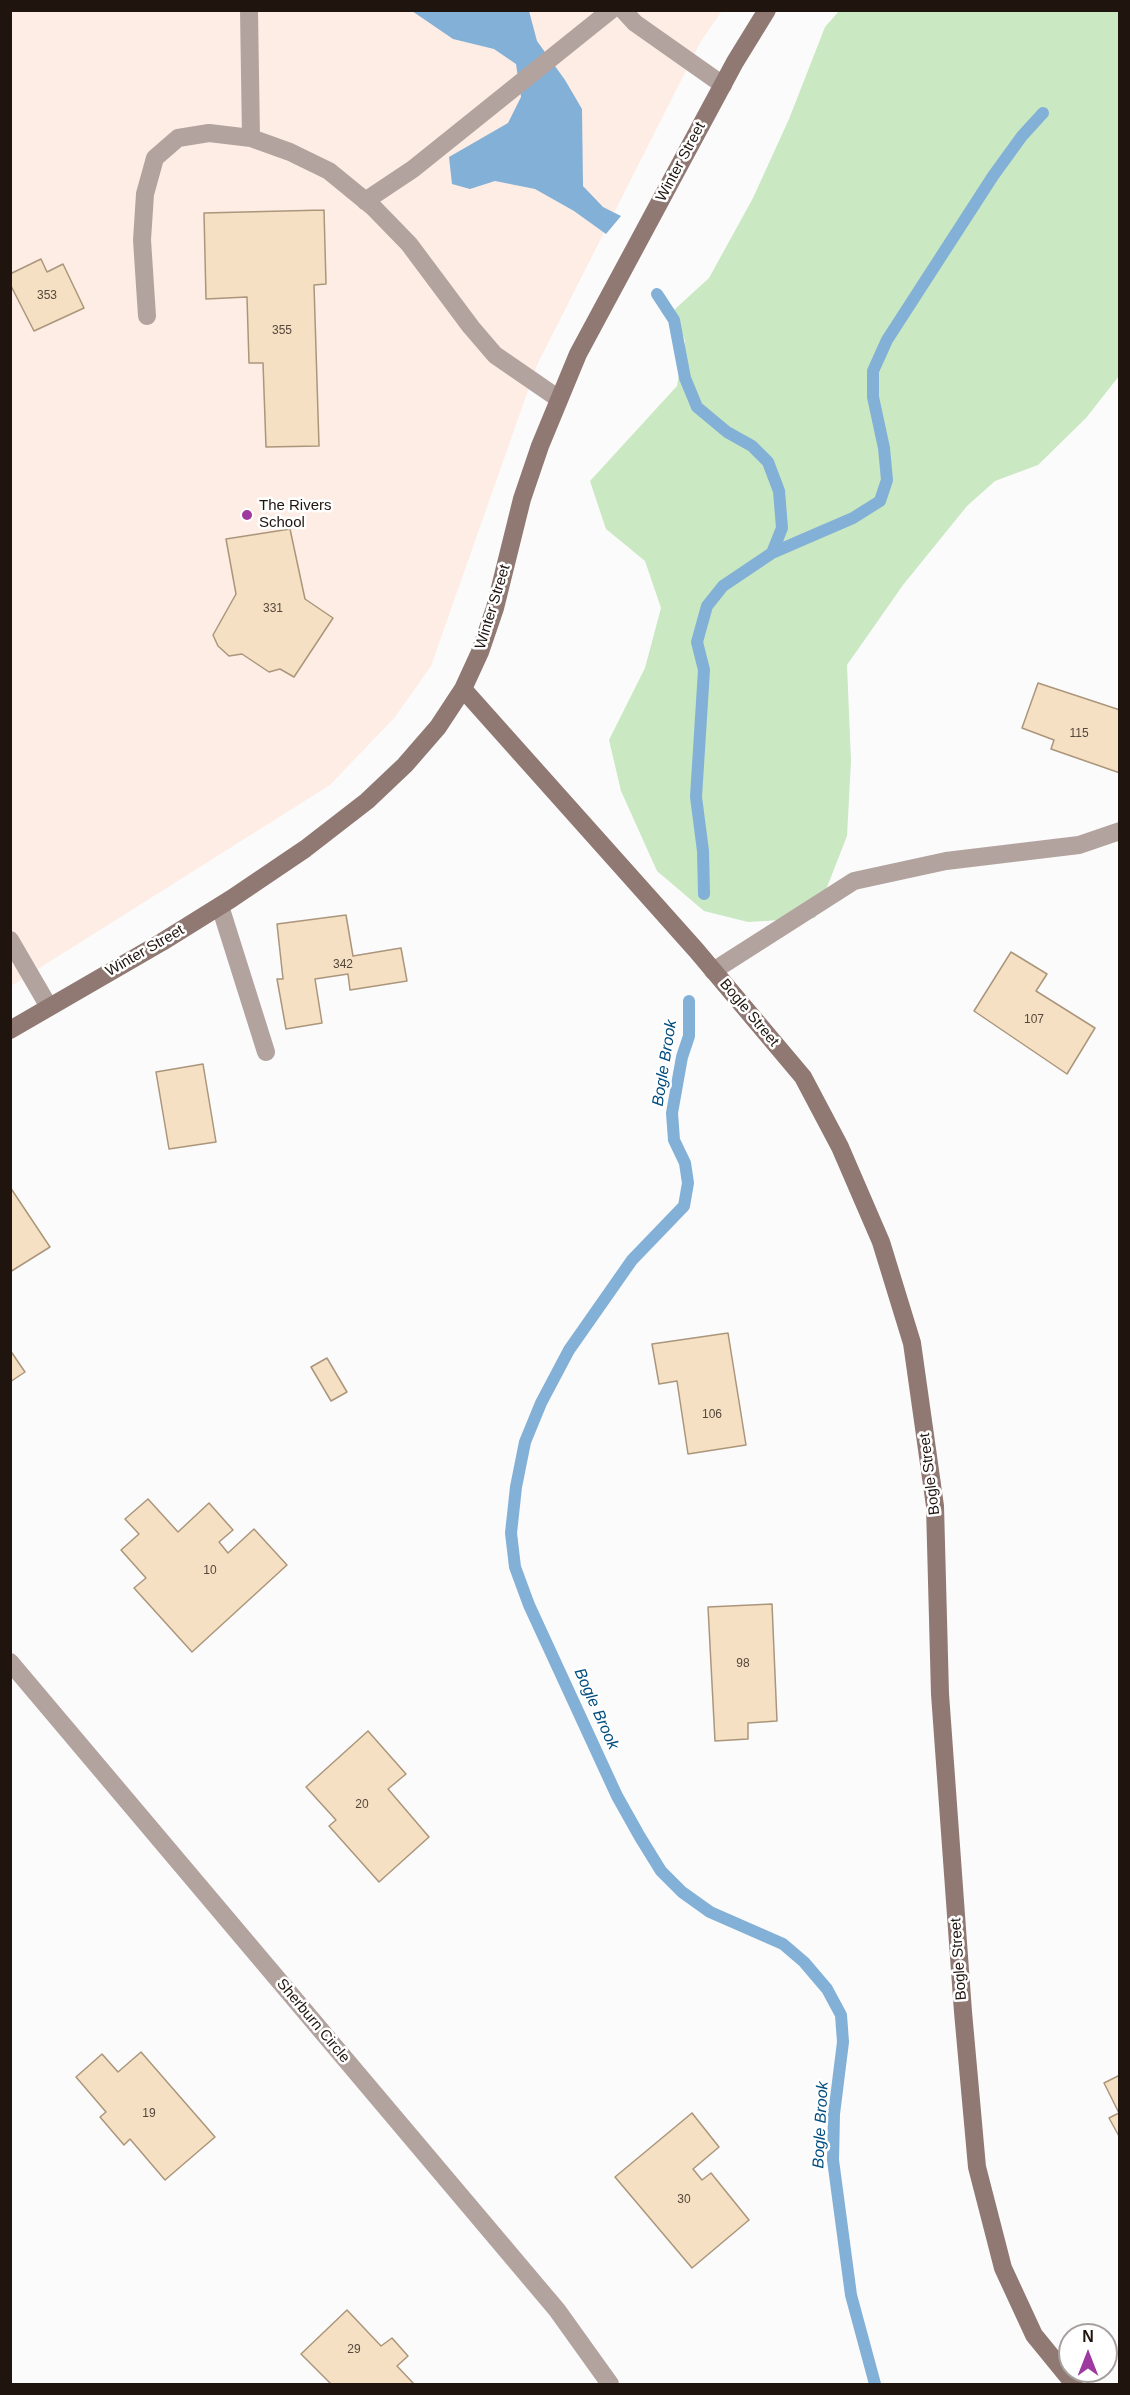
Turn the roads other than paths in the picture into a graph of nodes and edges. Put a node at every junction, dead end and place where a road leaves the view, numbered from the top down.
1 (249, 10) edge
2 (611, 10) edge
3 (623, 10) edge
4 (767, 10) edge
5 (723, 85) junction
6 (250, 138) junction
7 (365, 201) junction
8 (147, 316) dead end
9 (559, 399) junction
10 (463, 689) junction
11 (1119, 831) edge
12 (220, 906) junction
13 (10, 940) edge
14 (713, 971) junction
15 (49, 1007) junction
16 (10, 1030) edge
17 (267, 1052) dead end
18 (10, 1662) edge
19 (610, 2385) edge
20 (1074, 2385) edge

1 - 6 street
2 - 7 street
3 - 5 street
4 - 5 street, Winter Street
5 - 9 street, Winter Street
6 - 7 street
6 - 8 street
7 - 9 street
9 - 10 street, Winter Street
10 - 12 street, Winter Street
10 - 14 street, Bogle Street
11 - 14 street
12 - 15 street, Winter Street
12 - 17 street
13 - 15 street
14 - 20 street, Bogle Street
15 - 16 street, Winter Street
18 - 19 street, Sherburn Circle

